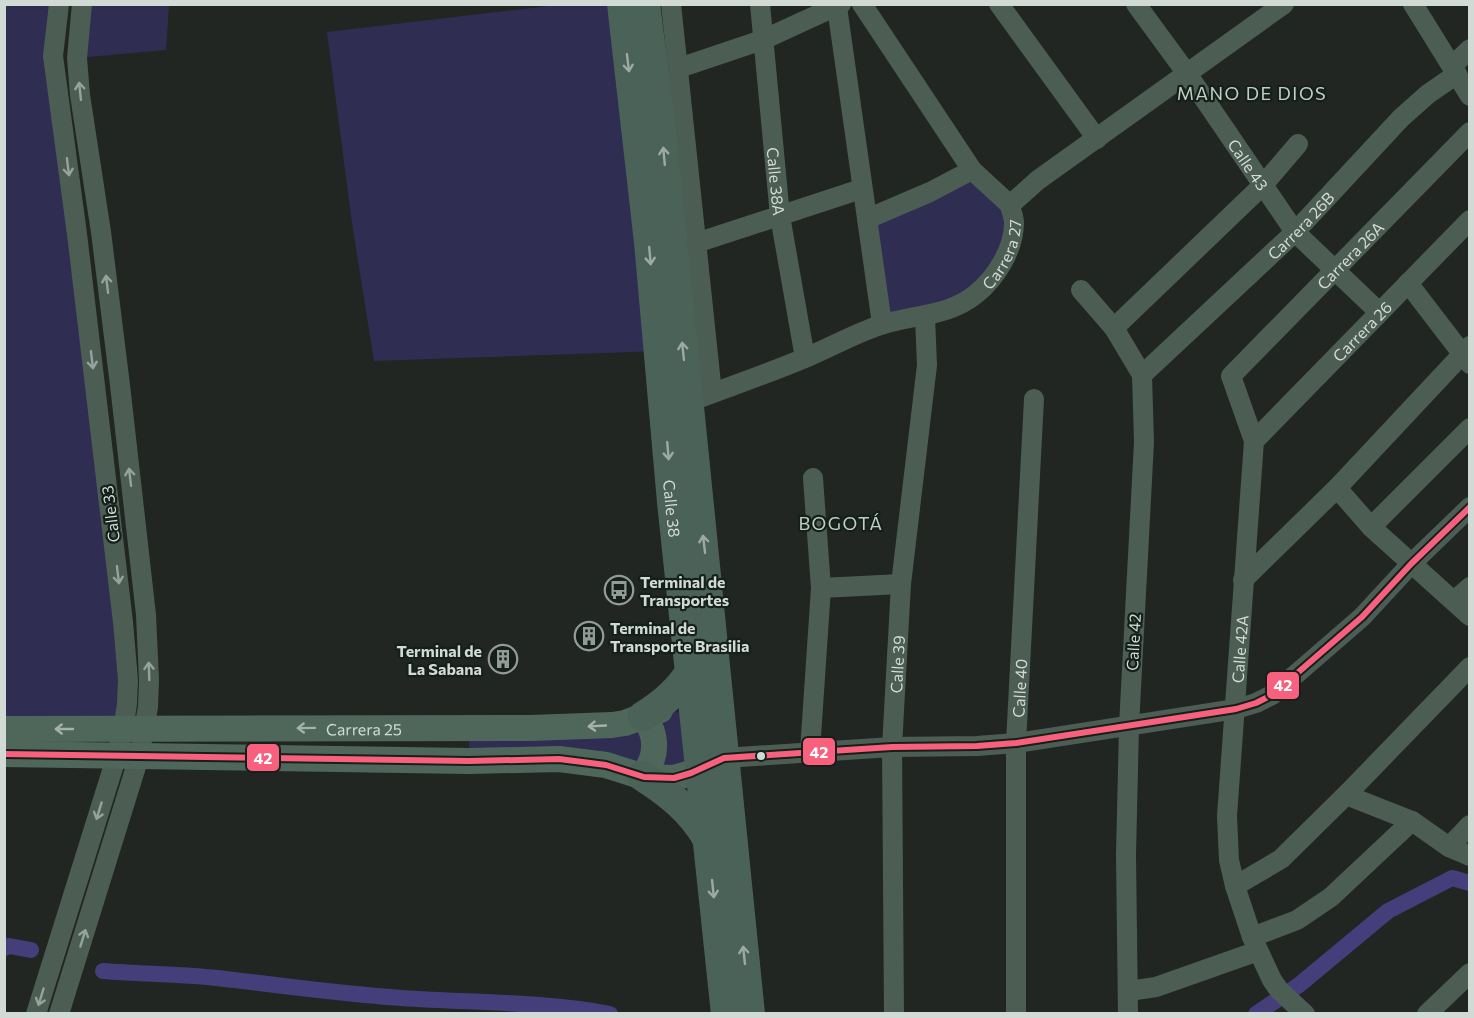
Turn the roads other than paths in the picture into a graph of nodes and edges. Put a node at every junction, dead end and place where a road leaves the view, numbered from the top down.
1 (59, 4) edge
2 (82, 4) edge
3 (622, 4) edge
4 (645, 4) edge
5 (671, 4) edge
6 (760, 4) edge
7 (862, 4) edge
8 (999, 4) edge
9 (1136, 4) edge
10 (1413, 4) edge
11 (839, 6) edge
12 (1277, 6) edge
13 (765, 39) junction
14 (1470, 49) edge
15 (679, 68) junction
16 (1455, 70) junction
17 (1188, 75) junction
18 (1470, 96) edge
19 (1470, 132) edge
20 (1097, 139) junction
21 (1298, 144) dead end
22 (972, 170) junction
23 (1263, 185) junction
24 (861, 189) junction
25 (1010, 205) junction
26 (780, 216) junction
27 (867, 219) junction
28 (1470, 220) edge
29 (101, 232) junction
30 (1295, 232) junction
31 (77, 234) junction
32 (696, 243) junction
33 (1334, 271) junction
34 (1408, 283) junction
35 (1081, 290) dead end
36 (1379, 312) junction
37 (925, 317) junction
38 (882, 324) junction
39 (1114, 328) junction
40 (1467, 354) edge
41 (805, 358) junction
42 (1142, 375) junction
43 (1230, 376) joint
44 (700, 397) junction
45 (1034, 399) dead end
46 (1470, 428) edge
47 (1254, 441) junction
48 (813, 478) dead end
49 (1337, 488) junction
50 (1470, 507) edge
51 (1371, 527) junction
52 (1411, 564) junction
53 (1243, 580) junction
54 (901, 584) junction
55 (1470, 587) edge
56 (821, 588) junction
57 (1454, 602) junction
58 (1470, 616) edge
59 (1470, 667) edge
60 (690, 672) junction
61 (707, 709) junction
62 (1236, 709) junction
63 (643, 716) junction
64 (1129, 726) junction
65 (4, 729) edge
66 (133, 729) junction
67 (1016, 743) junction
68 (892, 747) junction
69 (810, 751) junction
70 (4, 754) edge
71 (128, 756) junction
72 (712, 763) junction
73 (642, 776) junction
74 (1346, 795) junction
75 (1412, 821) junction
76 (1470, 825) edge
77 (707, 838) junction
78 (1449, 847) junction
79 (1470, 856) edge
80 (1235, 886) junction
81 (1255, 944) junction
82 (1470, 974) edge
83 (1129, 991) junction
84 (1295, 1008) edge
85 (36, 1014) edge
86 (59, 1014) edge
87 (726, 1014) edge
88 (750, 1014) edge
89 (894, 1014) edge
90 (1016, 1014) edge
91 (1128, 1014) edge
92 (1427, 1014) edge

1 -> 31 street, Calle 33
29 -> 2 street, Calle 33
3 -> 60 highway, Calle 38
44 -> 4 highway, Calle 38
5 - 15 street
6 - 13 street, Calle 38A
7 - 22 street
8 - 20 street
9 - 17 street, Calle 43
10 - 16 street
11 - 13 street
11 - 24 street
12 - 17 street, Carrera 27
13 - 15 street
13 - 26 street, Calle 38A
14 - 16 street, Carrera 26B
15 - 32 street
16 - 18 street
16 - 30 street, Carrera 26B
17 - 20 street, Carrera 27
17 - 23 street, Calle 43
19 - 33 street, Carrera 26A
20 - 25 street, Carrera 27
21 - 23 street
22 - 25 street
22 - 27 street
23 - 30 street, Calle 43
23 - 39 street
24 - 26 street
24 - 27 street
25 - 37 street, Carrera 27
26 - 32 street
26 - 41 street, Calle 38A
27 - 38 street
28 - 34 street, Carrera 26
29 - 31 street
66 -> 29 street, Calle 33
30 - 33 street, Calle 43
30 - 42 street, Carrera 26B
31 -> 66 street, Calle 33
32 - 44 street
33 - 36 street, Calle 43
33 - 43 street, Carrera 26A
34 - 36 street, Carrera 26
34 - 40 street
35 - 39 street, Calle 42
36 - 47 street, Carrera 26
37 - 38 street, Carrera 27
37 - 54 street, Calle 39
38 - 41 street, Carrera 27
39 - 42 street, Calle 42
40 - 49 street
41 - 44 street, Carrera 27
42 - 64 street, Calle 42
43 - 47 street, Calle 42A
61 -> 44 highway, Calle 38
45 - 67 street, Calle 40
46 - 51 street
47 - 53 street, Calle 42A
48 - 56 street
49 - 51 street
49 - 53 street
50 - 52 street, Carrera 25
51 - 52 street
52 - 57 street
52 - 62 street, Carrera 25
53 - 62 street, Calle 42A
54 - 56 street
54 - 68 street, Calle 39
55 - 57 street
56 - 69 street
57 - 58 street
59 - 74 street
60 - 61 highway, Calle 38
60 - 63 highway
61 - 63 main road, Carrera 25
61 - 72 highway, Calle 38
62 - 64 street, Carrera 25
62 - 80 street, Calle 42A
63 -> 66 main road, Carrera 25
63 - 73 main road
64 - 67 street, Carrera 25
64 - 83 street, Calle 42
66 -> 65 main road, Carrera 25
66 - 71 street, Calle 33
67 - 68 street, Carrera 25
67 - 90 street, Calle 40
68 - 69 street, Carrera 25
68 - 89 street, Calle 39
69 - 72 street, Carrera 25
70 - 71 main road, Carrera 25
71 - 73 main road, Carrera 25
71 -> 85 street, Calle 33
86 -> 71 street, Calle 33
72 - 73 main road, Carrera 25
72 - 77 highway, Calle 38
88 -> 72 highway, Calle 38
73 - 77 highway
74 - 75 street
74 - 80 street
75 - 78 street
75 - 81 street
76 - 78 street
77 -> 87 highway, Calle 38
78 - 79 street
80 - 81 street, Calle 42A
81 - 83 street
81 - 84 street, Calle 42A
82 - 92 street
83 - 91 street, Calle 42

